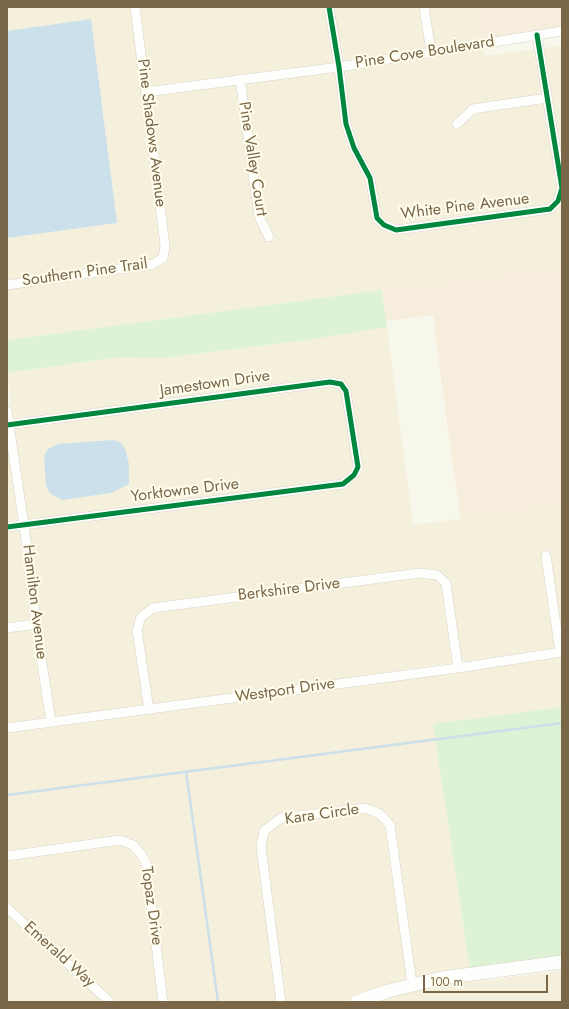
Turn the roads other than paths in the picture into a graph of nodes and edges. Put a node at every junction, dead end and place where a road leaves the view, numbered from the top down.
1 (135, 7) edge
2 (329, 7) edge
3 (424, 7) edge
4 (562, 31) edge
5 (537, 35) junction
6 (431, 52) junction
7 (339, 67) junction
8 (240, 79) junction
9 (146, 92) junction
10 (547, 98) junction
11 (457, 124) dead end
12 (269, 237) dead end
13 (163, 258) joint
14 (7, 285) edge
15 (7, 411) edge
16 (8, 425) edge
17 (358, 467) joint
18 (24, 525) junction
19 (7, 527) edge
20 (546, 556) dead end
21 (36, 624) junction
22 (7, 628) edge
23 (561, 652) edge
24 (458, 668) junction
25 (149, 710) junction
26 (51, 722) junction
27 (7, 728) edge
28 (7, 856) edge
29 (7, 908) edge
30 (562, 962) edge
31 (412, 984) junction
32 (110, 1002) edge
33 (163, 1002) edge
34 (281, 1002) edge
35 (356, 1002) edge

1 - 9 street, Pine Shadows Avenue
2 - 7 street, White Pine Avenue
3 - 6 street
4 - 5 street, Pine Cove Boulevard
5 - 6 street, Pine Cove Boulevard
5 - 10 street, White Pine Avenue
6 - 7 street, Pine Cove Boulevard
7 - 8 street, Pine Cove Boulevard
7 - 10 street, White Pine Avenue
8 - 9 street, Pine Cove Boulevard
8 - 12 street, Pine Valley Court
9 - 13 street, Pine Shadows Avenue
10 - 11 street
13 - 14 street, Southern Pine Trail
15 - 16 street, Hamilton Avenue
16 - 17 street, Jamestown Drive
16 - 18 street, Hamilton Avenue
17 - 18 street, Yorktowne Drive
18 - 19 street, Yorktowne Drive
18 - 21 street, Hamilton Avenue
20 - 23 street
21 - 22 street
21 - 26 street, Hamilton Avenue
23 - 24 street, Westport Drive
24 - 25 street, Westport Drive
24 - 25 street, Berkshire Drive
25 - 26 street, Westport Drive
26 - 27 street, Westport Drive
28 - 33 street, Topaz Drive
29 - 32 street, Emerald Way
30 - 31 street
31 - 34 street, Kara Circle
31 - 35 street

